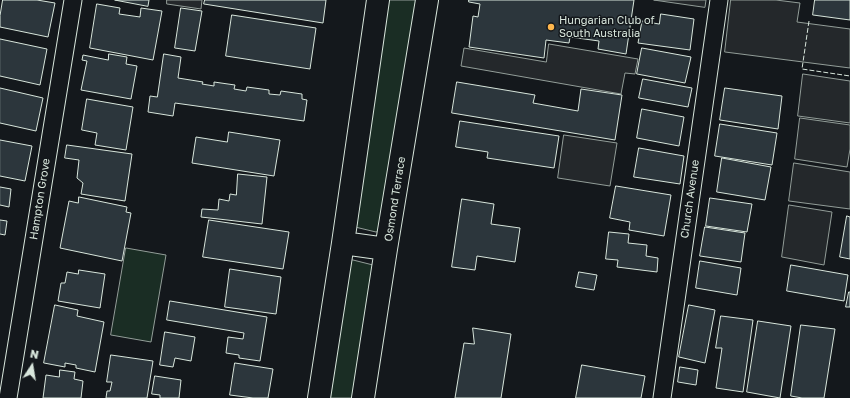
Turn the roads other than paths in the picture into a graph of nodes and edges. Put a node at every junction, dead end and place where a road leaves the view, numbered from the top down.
1 (72, 0) edge
2 (378, 0) edge
3 (428, 0) edge
4 (719, 0) edge
5 (343, 243) junction
6 (386, 249) junction
7 (8, 398) edge
8 (319, 398) edge
9 (364, 398) edge
10 (662, 398) edge

1 - 7 street, Hampton Grove
2 - 5 street
3 - 6 street, Osmond Terrace
4 - 10 street, Church Avenue
5 - 6 street
5 - 8 street
6 - 9 street, Osmond Terrace

